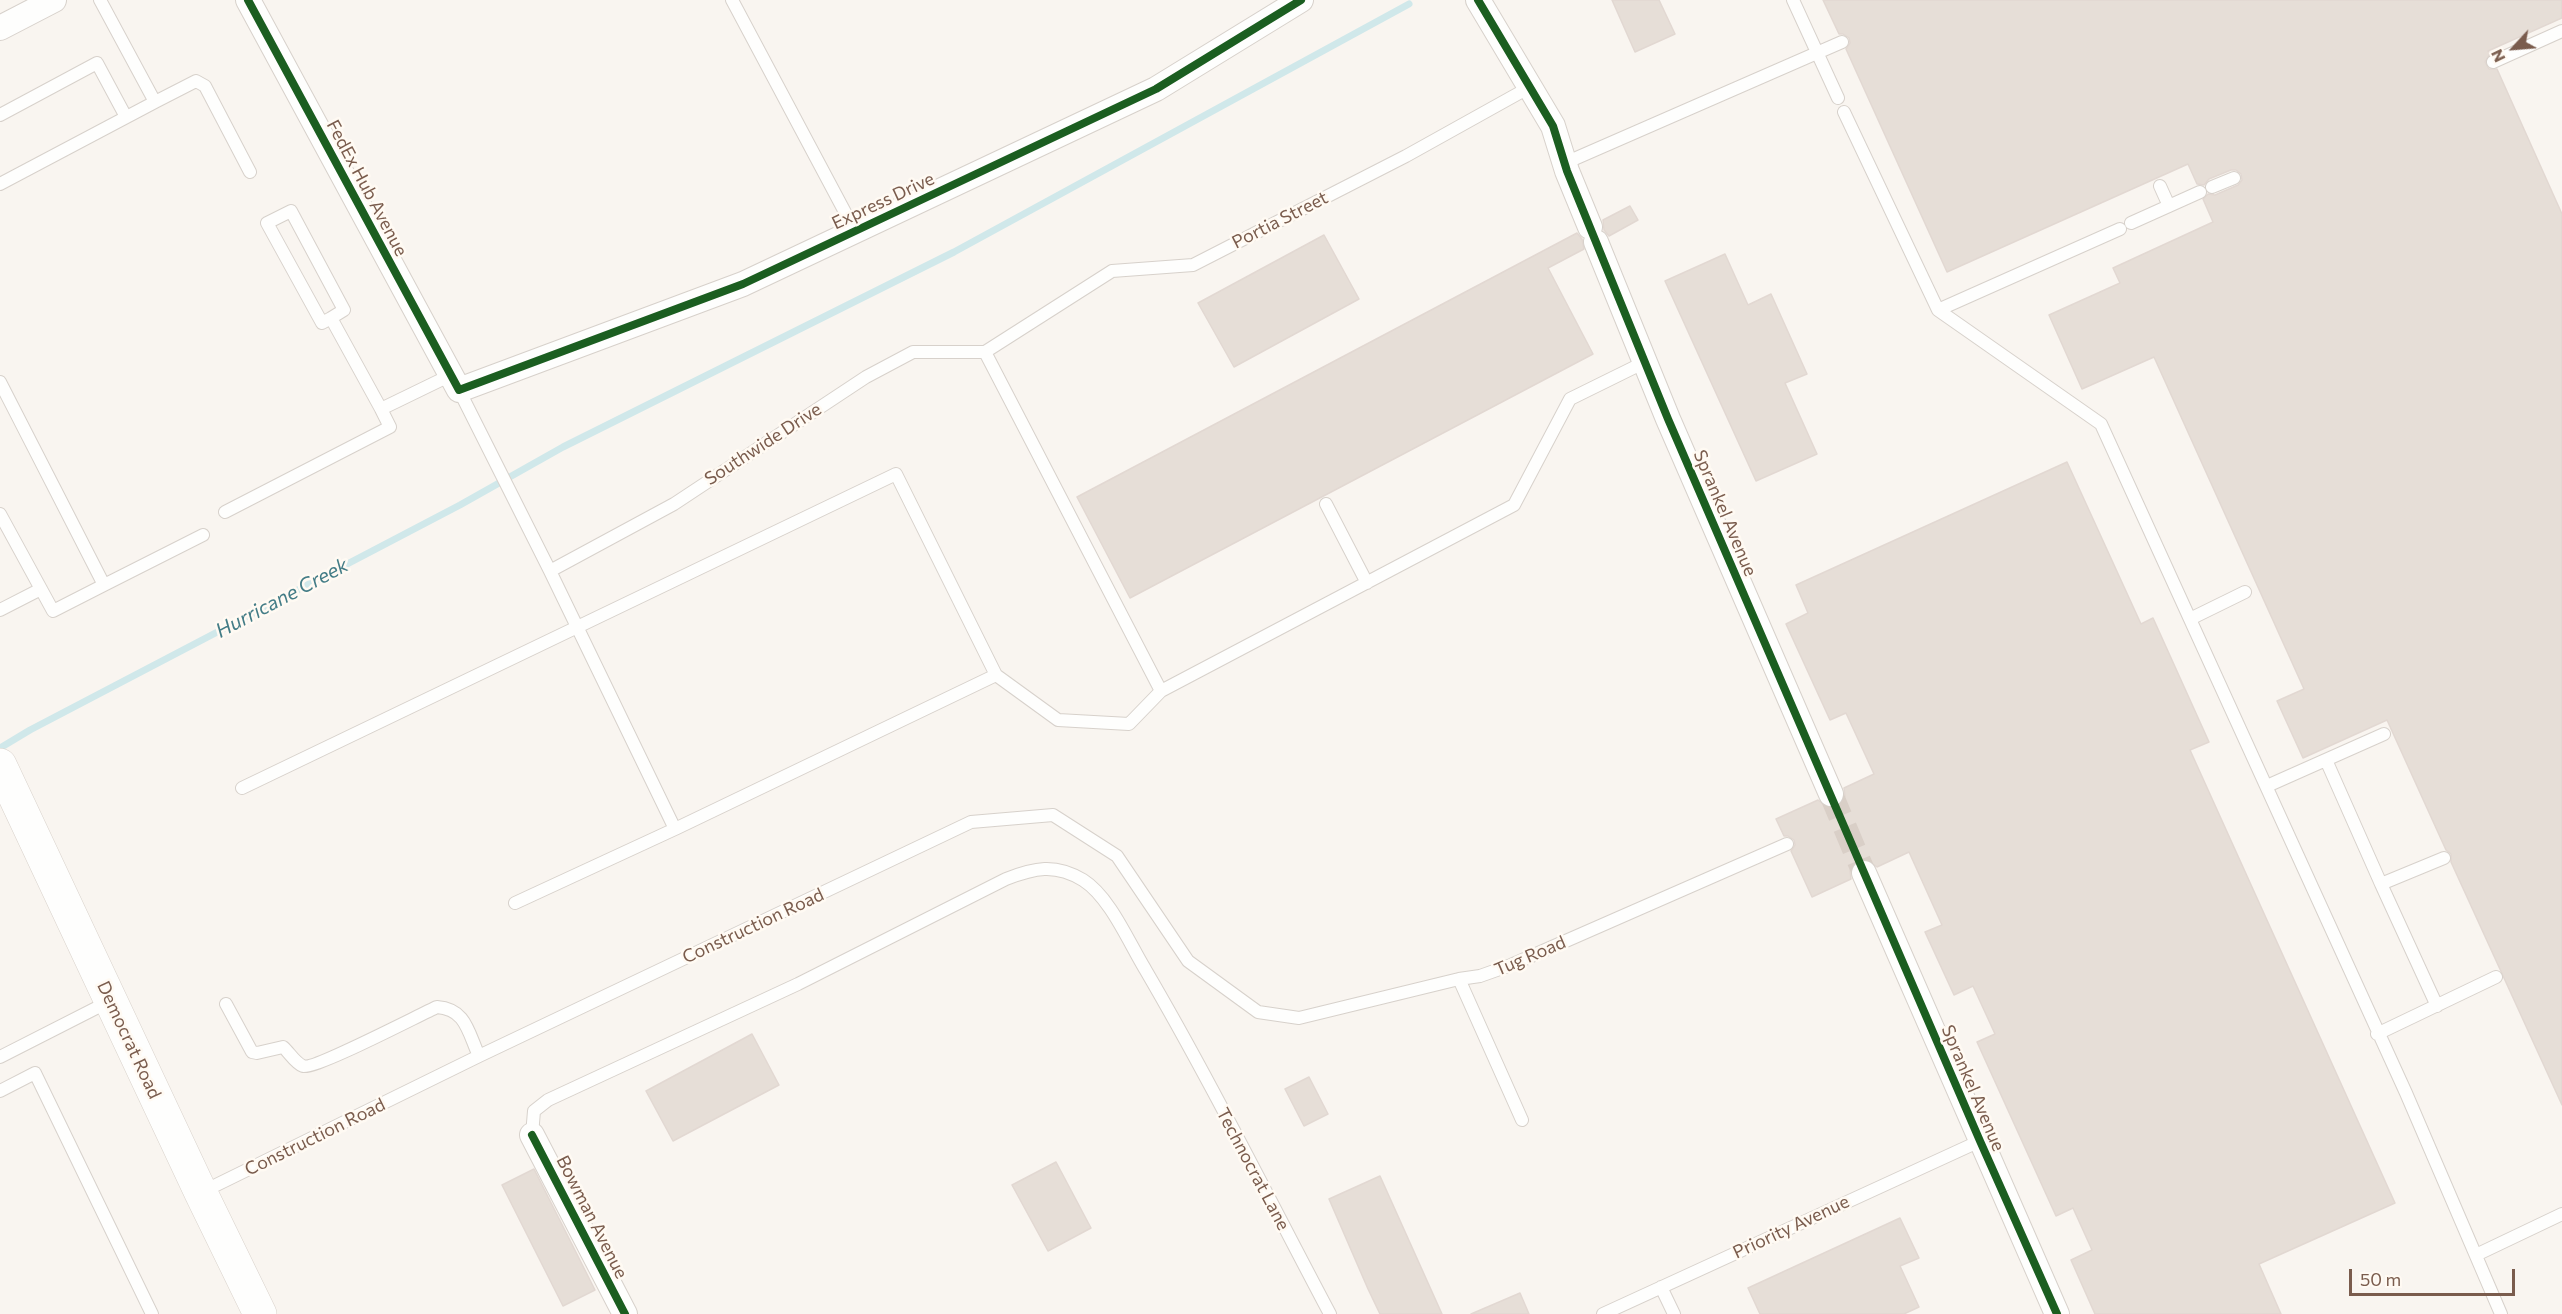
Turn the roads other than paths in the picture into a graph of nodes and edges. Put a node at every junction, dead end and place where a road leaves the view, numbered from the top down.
1 (54, 0) edge
2 (100, 0) edge
3 (248, 0) edge
4 (732, 0) edge
5 (1301, 0) edge
6 (1478, 0) edge
7 (1793, 0) edge
8 (0, 28) edge
9 (2562, 31) edge
10 (1842, 42) dead end
11 (1816, 53) junction
12 (2493, 62) dead end
13 (1530, 87) junction
14 (1838, 98) dead end
15 (155, 102) junction
16 (1844, 112) dead end
17 (0, 115) edge
18 (126, 117) junction
19 (1565, 163) junction
20 (250, 172) dead end
21 (2234, 177) dead end
22 (0, 184) edge
23 (2160, 186) dead end
24 (2212, 187) dead end
25 (2200, 192) dead end
26 (2169, 207) junction
27 (855, 231) junction
28 (1938, 310) junction
29 (331, 318) junction
30 (985, 352) junction
31 (1645, 362) junction
32 (0, 382) edge
33 (455, 383) junction
34 (381, 409) junction
35 (1326, 504) dead end
36 (225, 512) dead end
37 (0, 514) edge
38 (203, 535) dead end
39 (550, 571) junction
40 (1367, 583) junction
41 (104, 585) junction
42 (41, 589) junction
43 (2245, 592) dead end
44 (0, 610) edge
45 (2190, 619) junction
46 (577, 627) junction
47 (996, 675) junction
48 (1161, 691) junction
49 (2384, 734) dead end
50 (2326, 760) junction
51 (0, 765) edge
52 (2267, 786) junction
53 (242, 788) dead end
54 (1830, 794) tunnel mouth
55 (675, 829) junction
56 (1787, 844) dead end
57 (2444, 858) dead end
58 (1864, 873) tunnel mouth
59 (2380, 884) junction
60 (515, 903) dead end
61 (2496, 977) dead end
62 (1459, 979) junction
63 (111, 1000) junction
64 (226, 1005) dead end
65 (2437, 1006) junction
66 (1258, 1012) joint
67 (2378, 1034) junction
68 (479, 1056) junction
69 (0, 1057) edge
70 (0, 1091) edge
71 (1522, 1120) dead end
72 (532, 1135) joint
73 (1980, 1141) junction
74 (201, 1193) junction
75 (2562, 1214) edge
76 (2476, 1256) junction
77 (1661, 1287) junction
78 (152, 1314) edge
79 (260, 1314) edge
80 (625, 1314) edge
81 (1330, 1314) edge
82 (1603, 1314) edge
83 (1674, 1314) edge
84 (2057, 1314) edge
85 (2501, 1314) edge

1 - 8 street
2 - 15 lane
3 - 33 street, FedEx Hub Avenue
4 - 27 lane
5 - 27 street, Express Drive
6 - 13 street, Sprankel Avenue
7 - 11 lane
9 - 12 lane
10 - 11 lane
11 - 14 lane
11 - 19 lane
13 - 19 street, Sprankel Avenue
13 - 30 lane, Portia Street
15 - 18 lane
15 - 20 lane
16 - 28 lane
17 - 18 lane
18 - 22 lane
19 - 31 street, Sprankel Avenue
21 - 24 lane
23 - 26 lane
25 - 26 lane
26 - 28 lane
27 - 33 street, Express Drive
28 - 45 lane
29 - 29 lane
29 - 34 lane
30 - 39 lane, Southwide Drive
30 - 48 lane
31 - 40 lane
31 - 54 street, Sprankel Avenue
32 - 41 lane
33 - 34 lane
33 - 39 lane
34 - 36 lane
35 - 40 lane
37 - 42 lane
38 - 41 lane
39 - 46 lane
40 - 48 lane
41 - 42 lane
42 - 44 lane
43 - 45 lane
45 - 52 lane
46 - 47 lane
46 - 53 lane
46 - 55 lane
47 - 48 lane
47 - 55 lane
49 - 50 lane
50 - 52 lane
50 - 59 lane
51 - 63 main road, Democrat Road
52 - 67 lane
55 - 60 lane
56 - 62 lane, Tug Road
57 - 59 lane
58 - 73 street, Sprankel Avenue
59 - 65 lane
61 - 65 lane
62 - 66 lane, Tug Road
62 - 71 lane
63 - 69 lane
63 - 74 main road, Democrat Road
64 - 68 lane
65 - 67 lane
66 - 68 lane, Construction Road
67 - 76 lane
68 - 74 lane, Construction Road
70 - 78 lane
72 - 80 street, Bowman Avenue
72 - 81 lane, Technocrat Lane
73 - 77 lane, Priority Avenue
73 - 84 street, Sprankel Avenue
74 - 79 main road, Democrat Road
75 - 76 lane
76 - 85 lane
77 - 82 lane, Priority Avenue
77 - 83 lane

